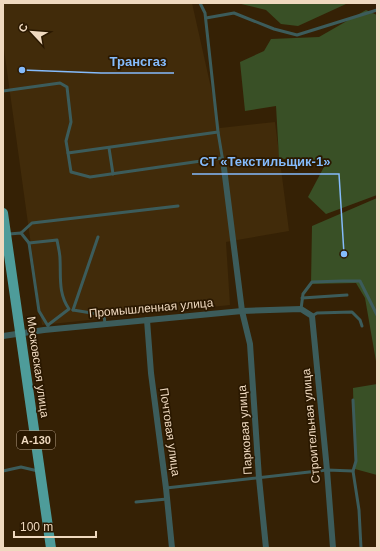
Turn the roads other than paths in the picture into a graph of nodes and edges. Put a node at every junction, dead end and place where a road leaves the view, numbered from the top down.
1 (200, 3) edge
2 (377, 10) edge
3 (206, 18) junction
4 (3, 91) edge
5 (218, 132) junction
6 (109, 148) junction
7 (68, 153) junction
8 (222, 158) junction
9 (224, 168) joint
10 (113, 174) junction
11 (178, 206) dead end
12 (3, 213) edge
13 (21, 233) junction
14 (5, 235) edge
15 (98, 237) dead end
16 (29, 243) junction
17 (347, 295) dead end
18 (302, 298) junction
19 (71, 309) junction
20 (301, 309) junction
21 (242, 311) junction
22 (377, 315) edge
23 (312, 316) junction
24 (147, 320) junction
25 (106, 324) junction
26 (362, 326) dead end
27 (48, 327) junction
28 (21, 332) junction
29 (3, 336) edge
30 (353, 400) dead end
31 (3, 470) edge
32 (327, 470) junction
33 (353, 471) junction
34 (40, 472) junction
35 (259, 478) junction
36 (166, 488) junction
37 (167, 499) junction
38 (136, 502) dead end
39 (51, 548) edge
40 (172, 548) edge
41 (266, 548) edge
42 (333, 548) edge
43 (362, 548) edge

1 - 3 lane
2 - 3 lane
3 - 5 lane
4 - 7 lane
5 - 6 lane
5 - 8 lane
6 - 7 lane
6 - 10 lane
7 - 10 lane
8 - 9 lane
8 - 10 lane
9 - 21 street, Парковая улица
11 - 13 lane
12 - 14 highway, Московская улица / А-130
13 - 14 lane
13 - 16 lane
14 - 28 highway, Московская улица / А-130
15 - 19 lane
16 - 19 lane
16 - 27 lane
17 - 18 lane
18 - 20 lane
18 - 22 lane
19 - 25 lane
19 - 27 lane
20 - 21 street, Промышленная улица
20 - 23 street
21 - 24 street, Промышленная улица
21 - 35 street, Парковая улица
23 - 26 lane
23 - 32 street, Строительная улица
24 - 25 street, Промышленная улица
24 - 36 street, Почтовая улица
25 - 27 street, Промышленная улица
27 - 28 street, Промышленная улица
28 - 29 street, Промышленная улица
28 - 34 highway, Московская улица / А-130
30 - 33 lane
31 - 34 lane
32 - 33 lane
32 - 35 lane
32 - 42 street, Строительная улица
33 - 43 lane
34 - 39 highway, Московская улица / А-130
35 - 36 lane
35 - 41 street, Парковая улица
36 - 37 street, Почтовая улица
37 - 38 lane
37 - 40 street, Почтовая улица

